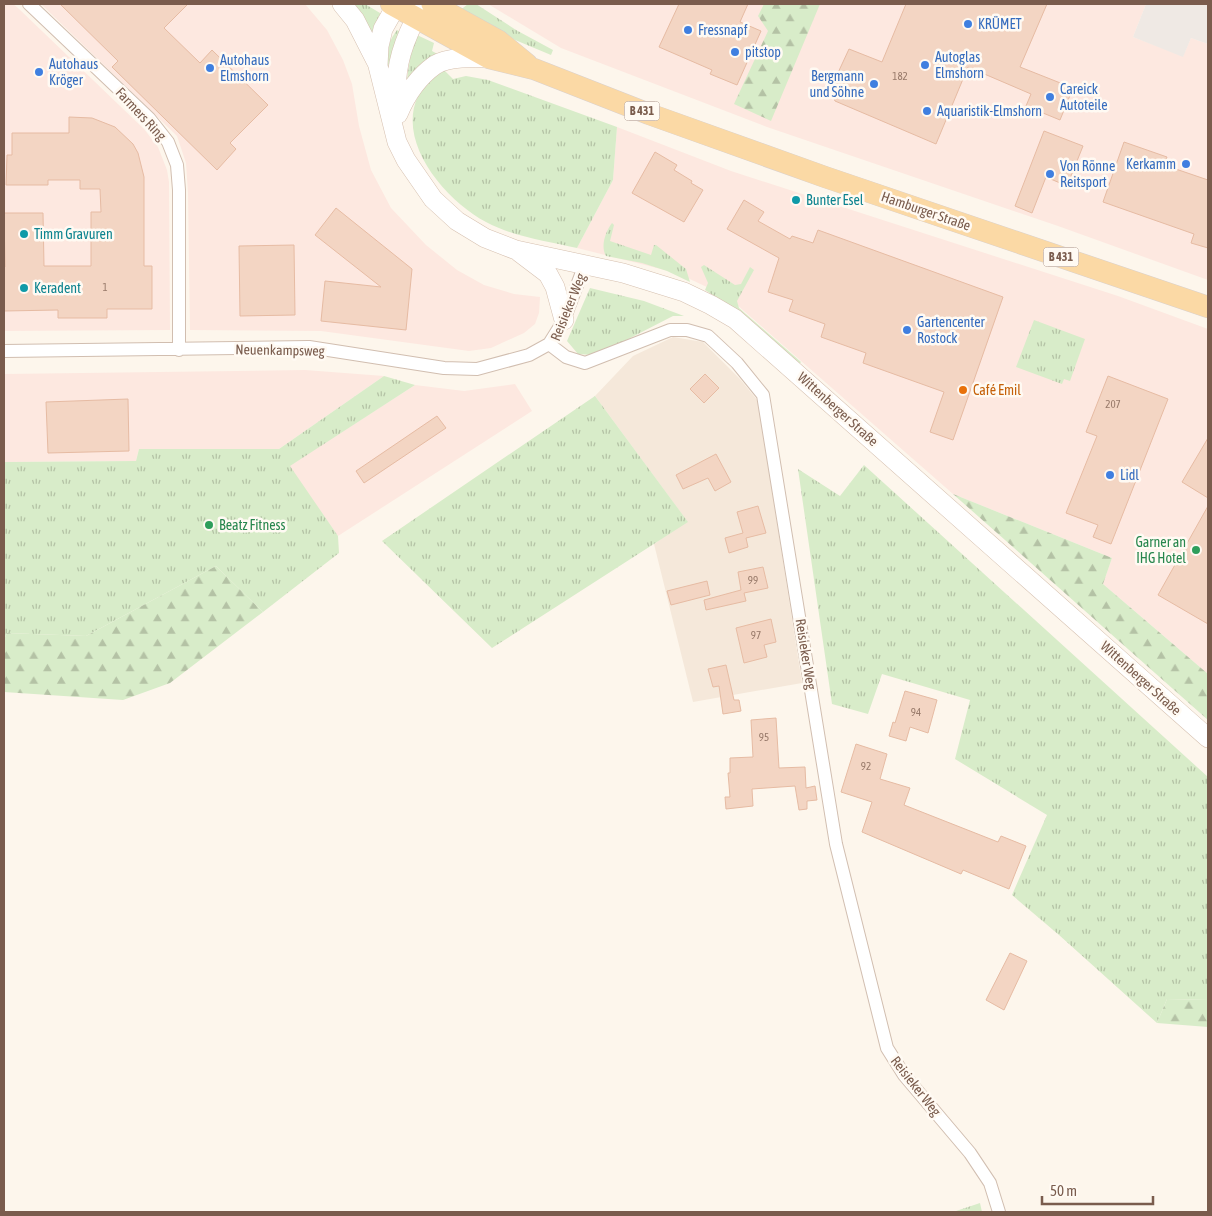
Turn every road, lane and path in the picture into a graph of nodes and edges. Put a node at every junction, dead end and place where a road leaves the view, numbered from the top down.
1 (29, 4) edge
2 (342, 4) edge
3 (432, 4) edge
4 (395, 5) edge
5 (419, 11) edge
6 (489, 58) junction
7 (378, 66) junction
8 (534, 69) junction
9 (398, 115) junction
10 (417, 175) junction
11 (516, 250) junction
12 (585, 264) junction
13 (1208, 307) edge
14 (564, 320) junction
15 (550, 344) junction
16 (180, 350) junction
17 (4, 351) edge
18 (1208, 738) edge
19 (999, 1212) edge

1 - 16 street, Farmers Ring
2 - 7 main road
3 - 8 main road, Hamburger Straße / B 431
4 - 5 main road, Hamburger Straße / B 431
4 - 7 main road, Wittenberger Straße
5 - 6 main road, Hamburger Straße / B 431
5 - 9 main road, Wittenberger Straße
6 - 8 main road, Hamburger Straße / B 431
6 - 9 main road
7 - 10 main road, Wittenberger Straße
8 - 13 main road, Hamburger Straße / B 431
9 - 10 main road, Wittenberger Straße
10 - 11 main road, Wittenberger Straße
11 - 12 main road, Wittenberger Straße
11 - 14 main road
12 - 14 street, Reisieker Weg
12 - 18 main road, Wittenberger Straße
14 - 15 street, Reisieker Weg
15 - 16 street, Neuenkampsweg
15 - 19 street, Reisieker Weg
16 - 17 street, Neuenkampsweg

